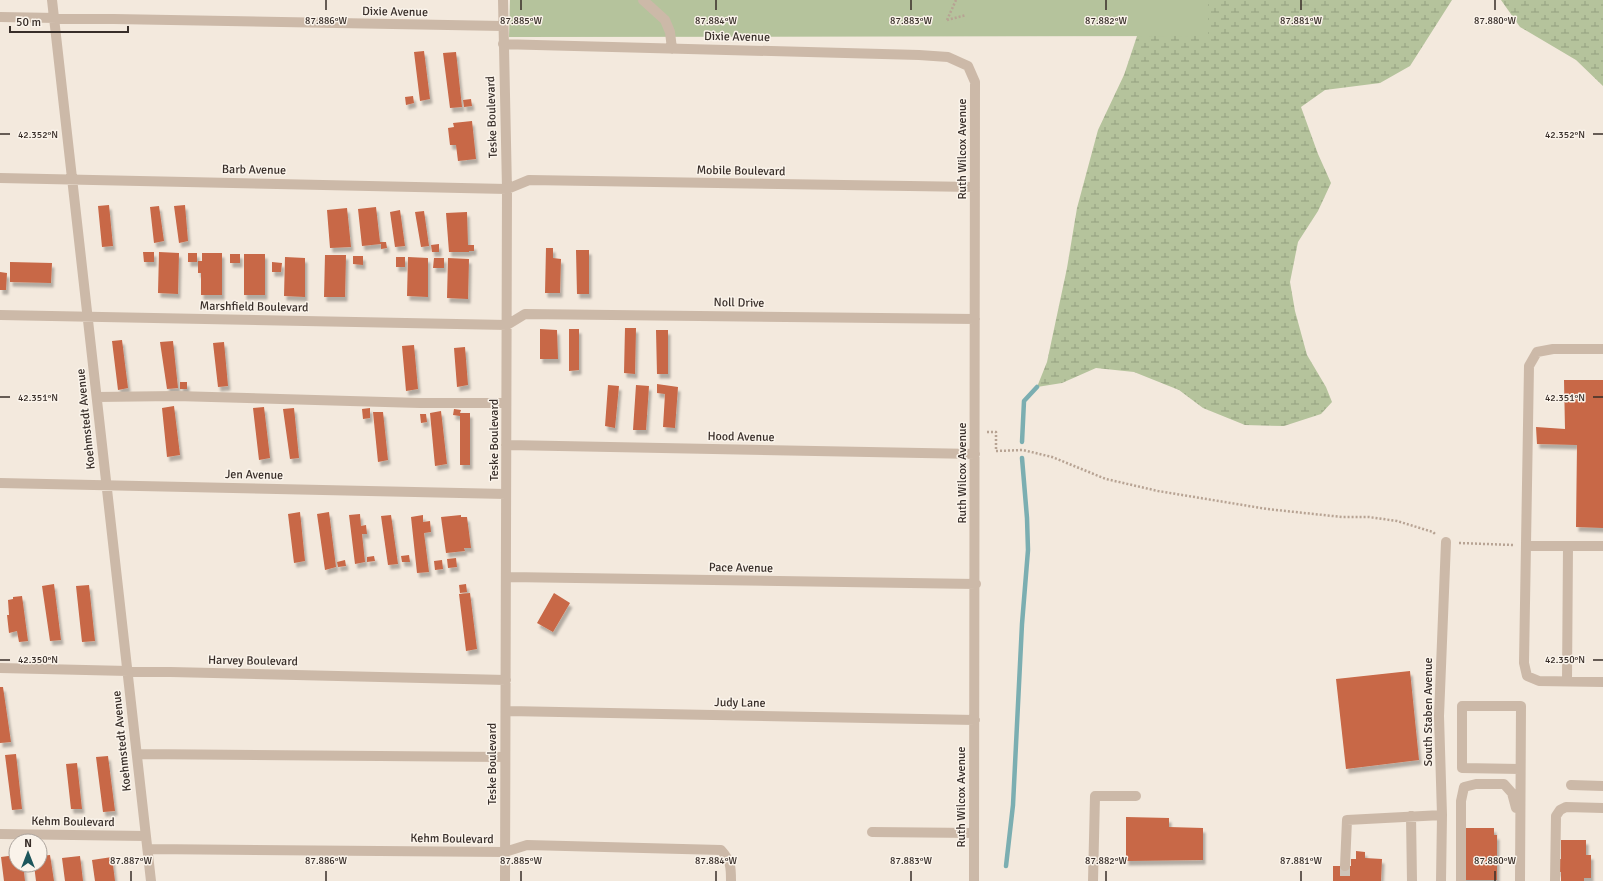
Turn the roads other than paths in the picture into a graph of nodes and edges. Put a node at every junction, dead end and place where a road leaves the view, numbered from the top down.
1 (52, 0) edge
2 (502, 0) edge
3 (643, 0) edge
4 (0, 17) edge
5 (54, 19) junction
6 (503, 26) junction
7 (503, 44) junction
8 (672, 49) junction
9 (968, 66) joint
10 (0, 178) edge
11 (72, 179) junction
12 (975, 187) junction
13 (508, 189) junction
14 (0, 315) edge
15 (88, 317) junction
16 (975, 319) junction
17 (507, 325) junction
18 (1603, 349) edge
19 (97, 397) junction
20 (506, 404) junction
21 (506, 445) junction
22 (975, 454) junction
23 (0, 483) edge
24 (107, 485) junction
25 (506, 494) junction
26 (1446, 542) road end
27 (1526, 546) junction
28 (1568, 546) junction
29 (1603, 546) edge
30 (506, 577) junction
31 (976, 584) junction
32 (0, 668) edge
33 (128, 671) junction
34 (506, 680) junction
35 (1566, 681) junction
36 (1603, 682) edge
37 (506, 711) junction
38 (974, 720) junction
39 (137, 754) junction
40 (505, 757) junction
41 (1520, 769) junction
42 (1571, 785) dead end
43 (1603, 786) edge
44 (1136, 796) dead end
45 (1603, 808) edge
46 (1442, 815) junction
47 (1411, 816) junction
48 (872, 832) dead end
49 (974, 833) junction
50 (0, 834) edge
51 (146, 836) junction
52 (1520, 845) junction
53 (148, 849) junction
54 (505, 852) junction
55 (1345, 866) tunnel mouth
56 (151, 881) edge
57 (505, 881) edge
58 (731, 881) edge
59 (974, 881) edge
60 (1093, 881) edge
61 (1412, 881) edge
62 (1441, 881) edge
63 (1460, 881) edge
64 (1520, 881) edge
65 (1555, 881) edge

1 - 5 street, Koehmstedt Avenue
2 - 6 street, Teske Boulevard
3 - 8 street
4 - 5 street, Dixie Avenue
5 - 6 street, Dixie Avenue
5 - 11 street, Koehmstedt Avenue
6 - 7 street, Teske Boulevard
7 - 8 street, Dixie Avenue
7 - 13 street, Teske Boulevard
8 - 9 street, Dixie Avenue
9 - 12 street, Ruth Wilcox Avenue
10 - 11 street, Barb Avenue
11 - 13 street, Barb Avenue
11 - 15 street, Koehmstedt Avenue
12 - 13 street, Mobile Boulevard
12 - 16 street, Ruth Wilcox Avenue
13 - 17 street, Teske Boulevard
14 - 15 street, Marshfield Boulevard
15 - 17 street, Marshfield Boulevard
15 - 19 street, Koehmstedt Avenue
16 - 17 street, Noll Drive
16 - 22 street, Ruth Wilcox Avenue
17 - 20 street, Teske Boulevard
18 - 27 street
19 - 20 street
19 - 24 street, Koehmstedt Avenue
20 - 21 street, Teske Boulevard
21 - 22 street, Hood Avenue
21 - 25 street, Teske Boulevard
22 - 31 street, Ruth Wilcox Avenue
23 - 24 street, Jen Avenue
24 - 25 street, Jen Avenue
24 - 33 street, Koehmstedt Avenue
25 - 30 street, Teske Boulevard
26 - 46 street, South Staben Avenue
27 - 28 street
27 - 35 street
28 - 29 street
28 - 35 street
30 - 31 street, Pace Avenue
30 - 34 street, Teske Boulevard
31 - 38 street, Ruth Wilcox Avenue
32 - 33 street, Harvey Boulevard
33 - 34 street, Harvey Boulevard
33 - 39 street, Koehmstedt Avenue
34 - 37 street, Teske Boulevard
35 - 36 street
37 - 38 street, Judy Lane
37 - 40 street, Teske Boulevard
38 - 49 street, Ruth Wilcox Avenue
39 - 40 street
39 - 51 street, Koehmstedt Avenue
40 - 54 street, Teske Boulevard
41 - 41 street
41 - 52 street
42 - 43 street
44 - 60 street
45 - 65 street
46 - 47 street
46 - 62 street, South Staben Avenue
47 - 55 street
47 - 61 street
48 - 49 street
49 - 59 street, Ruth Wilcox Avenue
50 - 51 street, Kehm Boulevard
51 - 53 street, Koehmstedt Avenue
52 - 63 street
52 - 64 street
53 - 54 street, Kehm Boulevard
53 - 56 street
54 - 57 street, Teske Boulevard
54 - 58 street, Kehm Boulevard

